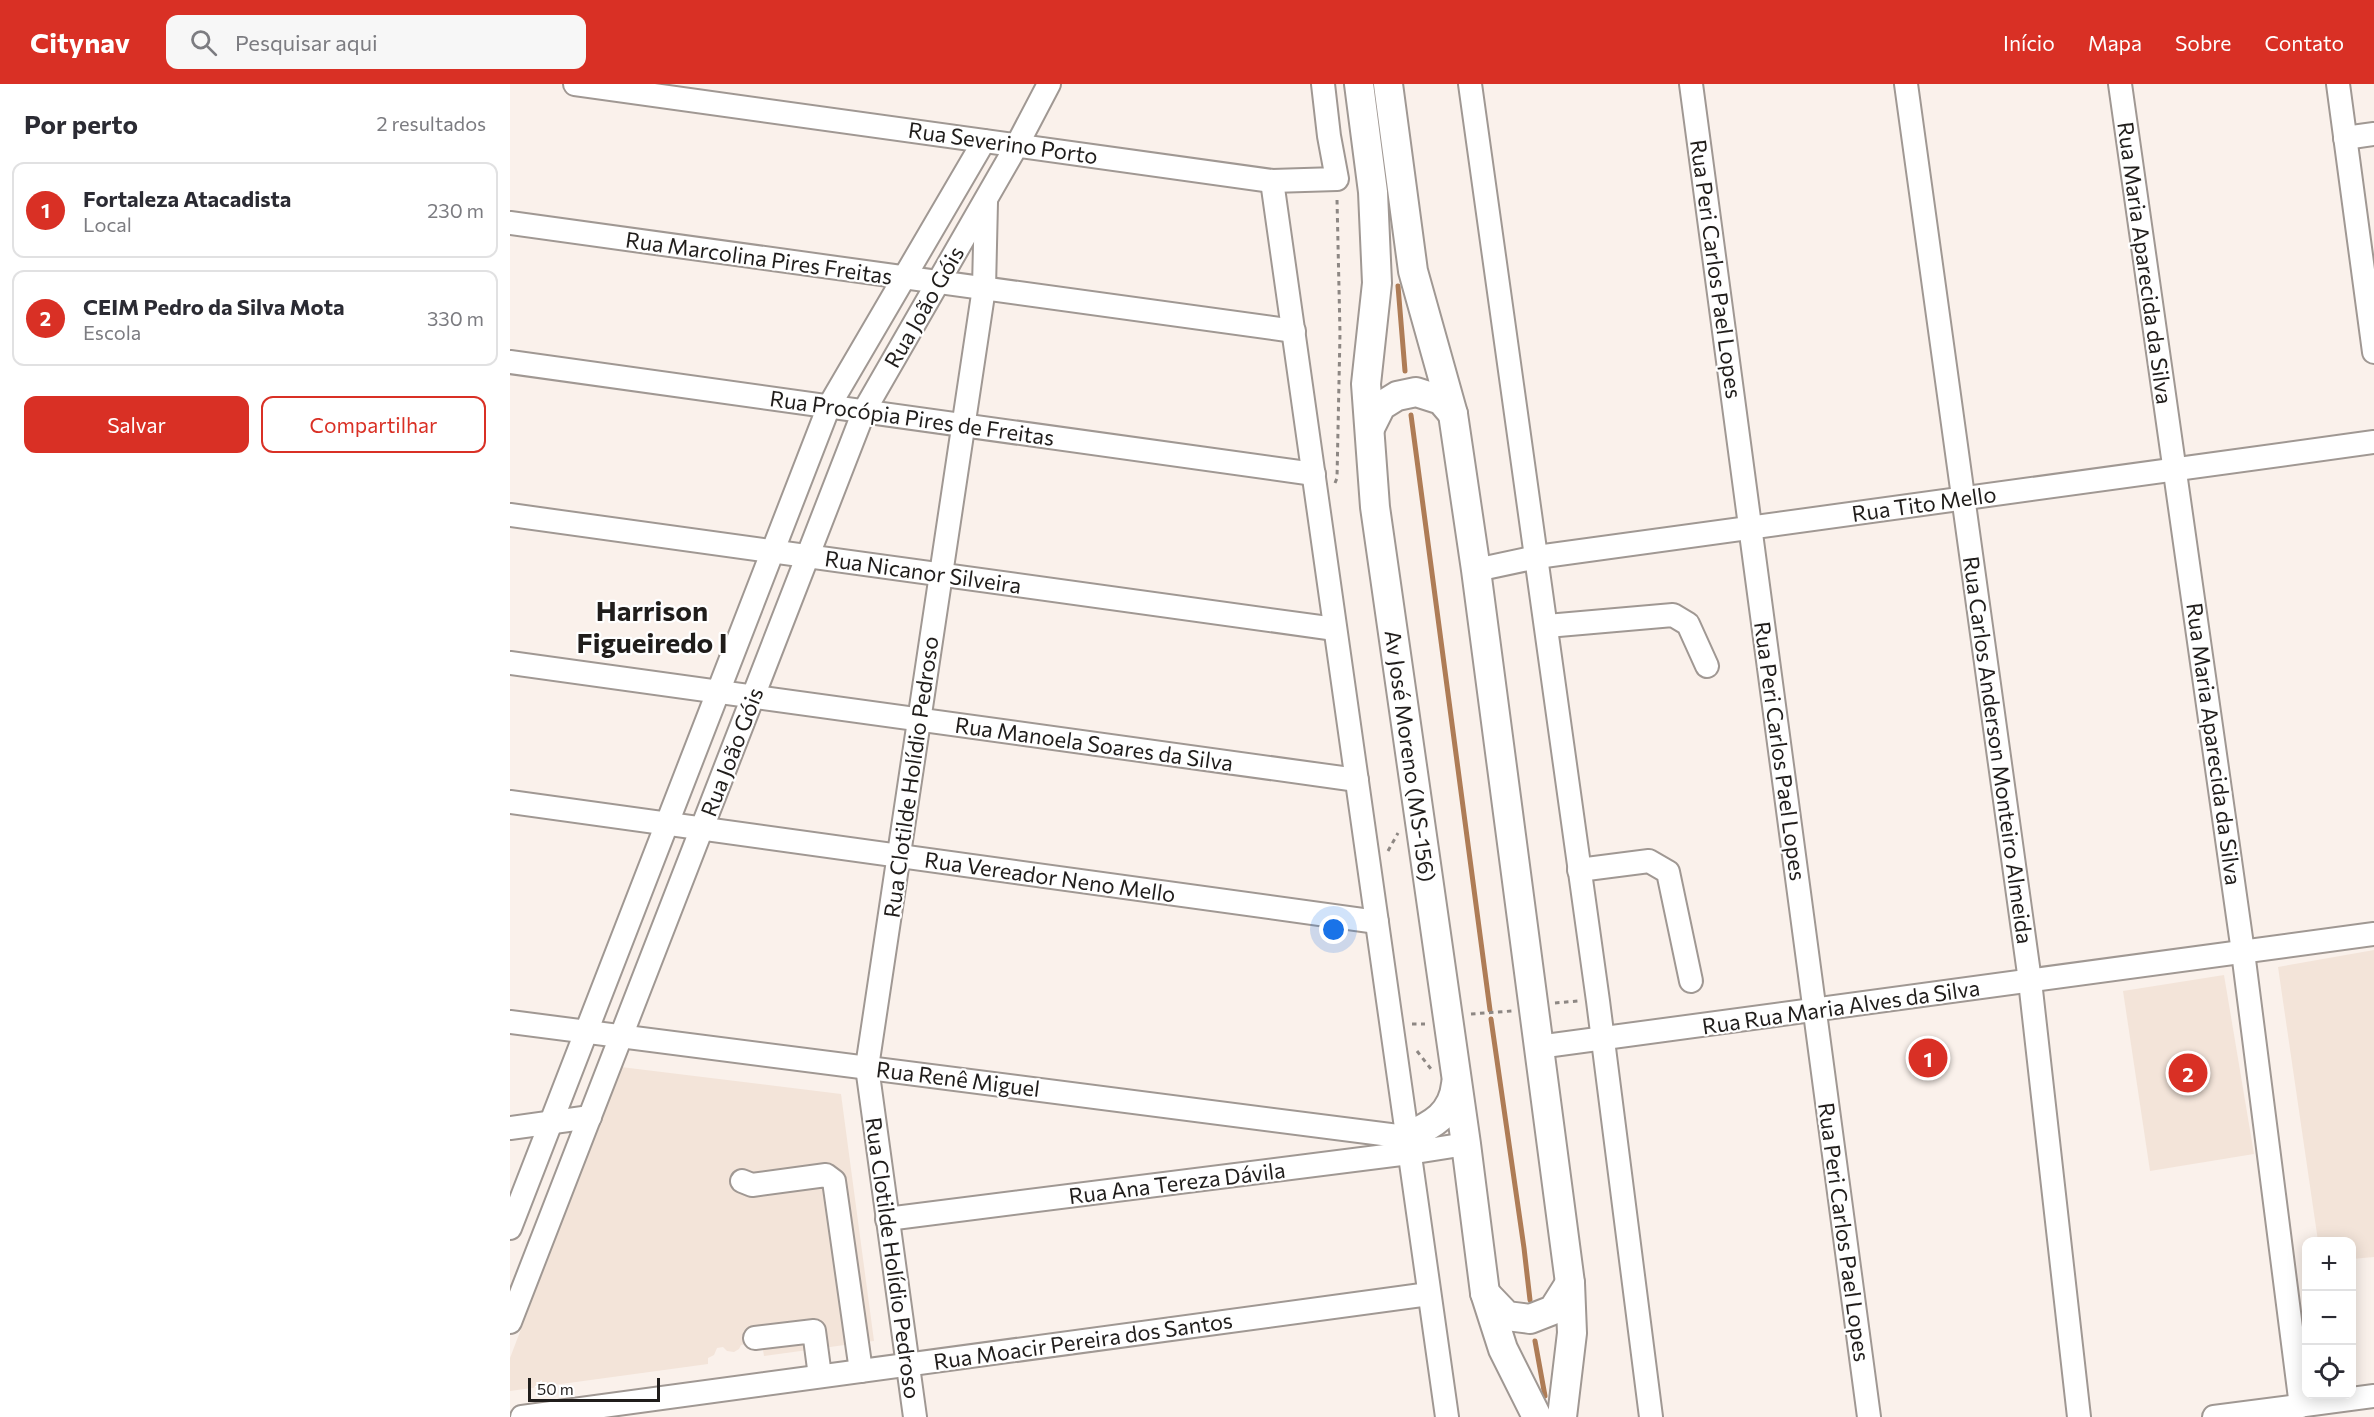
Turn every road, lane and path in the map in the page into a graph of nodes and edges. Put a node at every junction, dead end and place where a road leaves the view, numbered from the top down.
1 (575, 84) edge
2 (1049, 84) edge
3 (1323, 84) edge
4 (1359, 84) edge
5 (1388, 84) edge
6 (1470, 84) edge
7 (1691, 84) edge
8 (1906, 84) edge
9 (2120, 84) edge
10 (2338, 84) edge
11 (2374, 134) edge
12 (2345, 138) junction
13 (984, 141) junction
14 (1017, 145) junction
15 (1337, 179) junction
16 (1272, 181) junction
17 (987, 197) junction
18 (510, 223) edge
19 (904, 278) junction
20 (938, 282) junction
21 (2370, 286) edge
22 (984, 288) junction
23 (1294, 331) junction
24 (2374, 352) edge
25 (510, 362) edge
26 (829, 406) junction
27 (864, 411) junction
28 (1453, 414) junction
29 (963, 425) junction
30 (1370, 428) junction
31 (2374, 442) edge
32 (2174, 469) junction
33 (1314, 474) junction
34 (1964, 498) junction
35 (1317, 505) junction
36 (510, 515) edge
37 (1750, 528) junction
38 (773, 552) junction
39 (808, 556) junction
40 (1537, 557) junction
41 (1476, 570) junction
42 (941, 574) junction
43 (1547, 626) junction
44 (1335, 629) junction
45 (510, 663) edge
46 (1707, 666) dead end
47 (718, 693) junction
48 (753, 696) junction
49 (919, 719) junction
50 (1357, 780) junction
51 (510, 802) edge
52 (667, 824) junction
53 (702, 828) junction
54 (899, 855) junction
55 (1579, 870) junction
56 (1377, 922) junction
57 (2374, 934) edge
58 (2243, 952) junction
59 (1691, 981) dead end
60 (2030, 981) junction
61 (1583, 1001) dead end
62 (1550, 1003) dead end
63 (1517, 1010) dead end
64 (1814, 1011) junction
65 (1469, 1015) dead end
66 (510, 1022) edge
67 (1412, 1024) dead end
68 (1432, 1024) dead end
69 (586, 1032) junction
70 (620, 1036) junction
71 (1602, 1040) junction
72 (1538, 1047) junction
73 (867, 1067) junction
74 (1456, 1084) junction
75 (590, 1117) junction
76 (551, 1123) junction
77 (510, 1128) edge
78 (1466, 1144) junction
79 (1408, 1145) junction
80 (742, 1181) dead end
81 (887, 1220) junction
82 (510, 1228) edge
83 (521, 1267) edge
84 (1570, 1283) junction
85 (1485, 1293) junction
86 (1429, 1294) junction
87 (510, 1322) edge
88 (755, 1338) dead end
89 (907, 1365) junction
90 (861, 1371) junction
91 (820, 1376) junction
92 (2374, 1396) edge
93 (2301, 1406) junction
94 (522, 1417) edge
95 (915, 1417) edge
96 (1447, 1417) edge
97 (1537, 1417) edge
98 (1562, 1417) edge
99 (1651, 1417) edge
100 (1869, 1417) edge
101 (2079, 1417) edge
102 (2214, 1417) edge

1 - 13 street, Rua Severino Porto
2 - 14 street
3 - 15 street
4 - 30 main road, Av José Moreno (MS-156)
5 - 28 main road
6 - 40 street
7 - 37 street, Rua Peri Carlos Pael Lopes
8 - 34 street, Rua Carlos Anderson Monteiro Almeida
9 - 32 street, Rua Maria Aparecida da Silva
10 - 12 street
11 - 12 street
12 - 21 street
13 - 14 street, Rua Severino Porto
13 - 19 street, Rua João Góis
14 - 16 street, Rua Severino Porto
14 - 17 street, Rua Clotilde Holídio Pedroso
15 - 16 street, Rua Severino Porto
15 - 35 path
16 - 23 street
17 - 20 street, Rua João Góis
17 - 22 street, Rua Clotilde Holídio Pedroso
18 - 19 street, Rua Marcolina Pires Freitas
19 - 20 street, Rua Marcolina Pires Freitas
19 - 26 street, Rua João Góis
20 - 22 street, Rua Marcolina Pires Freitas
20 - 27 street, Rua João Góis
21 - 24 street
22 - 23 street, Rua Marcolina Pires Freitas
22 - 29 street, Rua Clotilde Holídio Pedroso
23 - 33 street
25 - 26 street, Rua Procópia Pires de Freitas
26 - 27 street, Rua Procópia Pires de Freitas
26 - 38 street, Rua João Góis
27 - 29 street, Rua Procópia Pires de Freitas
27 - 39 street, Rua João Góis
28 - 30 main road
28 - 41 main road
29 - 33 street, Rua Procópia Pires de Freitas
29 - 42 street, Rua Clotilde Holídio Pedroso
30 - 74 main road, Av José Moreno (MS-156)
31 - 32 street, Rua Tito Mello
32 - 34 street, Rua Tito Mello
32 - 58 street, Rua Maria Aparecida da Silva
33 - 35 street
34 - 37 street, Rua Tito Mello
34 - 60 street, Rua Carlos Anderson Monteiro Almeida
35 - 44 street
36 - 38 street, Rua Nicanor Silveira
37 - 40 street, Rua Tito Mello
37 - 64 street, Rua Peri Carlos Pael Lopes
38 - 39 street, Rua Nicanor Silveira
38 - 47 street, Rua João Góis
39 - 42 street, Rua Nicanor Silveira
39 - 48 street, Rua João Góis
40 - 41 street, Rua Tito Mello
40 - 43 street
41 - 72 main road
42 - 44 street, Rua Nicanor Silveira
42 - 49 street, Rua Clotilde Holídio Pedroso
43 - 46 street
43 - 55 street
44 - 50 street
45 - 47 street, Rua Manoela Soares da Silva
47 - 48 street, Rua Manoela Soares da Silva
47 - 52 street, Rua João Góis
48 - 49 street, Rua Manoela Soares da Silva
48 - 53 street, Rua João Góis
49 - 50 street, Rua Manoela Soares da Silva
49 - 54 street, Rua Clotilde Holídio Pedroso
50 - 56 street
51 - 52 street, Rua Vereador Neno Mello
52 - 53 street, Rua Vereador Neno Mello
52 - 69 street, Rua João Góis
53 - 54 street, Rua Vereador Neno Mello
53 - 70 street, Rua João Góis
54 - 56 street, Rua Vereador Neno Mello
54 - 73 street, Rua Clotilde Holídio Pedroso
55 - 59 street
55 - 71 street
56 - 79 street
57 - 58 street, Rua Rua Maria Alves da Silva
58 - 60 street, Rua Rua Maria Alves da Silva
58 - 93 street, Rua Maria Aparecida da Silva
60 - 64 street, Rua Rua Maria Alves da Silva
60 - 101 street, Rua Carlos Anderson Monteiro Almeida
61 - 62 path
63 - 65 path
64 - 71 street, Rua Rua Maria Alves da Silva
64 - 100 street, Rua Peri Carlos Pael Lopes
66 - 69 street, Rua Renê Miguel
67 - 68 path
69 - 70 street, Rua Renê Miguel
69 - 76 street, Rua João Góis
70 - 73 street, Rua Renê Miguel
70 - 75 street, Rua João Góis
71 - 72 street, Rua Rua Maria Alves da Silva
71 - 99 street
72 - 84 main road
73 - 79 street, Rua Renê Miguel
73 - 81 street, Rua Clotilde Holídio Pedroso
74 - 78 main road, Av José Moreno (MS-156)
74 - 79 main road
75 - 76 street
75 - 83 street, Rua João Góis
76 - 77 street
76 - 82 street, Rua João Góis
78 - 79 street, Rua Ana Tereza Dávila
78 - 85 main road, Av José Moreno (MS-156)
79 - 81 street, Rua Ana Tereza Dávila
79 - 86 street
80 - 90 street
81 - 89 street, Rua Clotilde Holídio Pedroso
83 - 87 street, Rua João Góis
84 - 85 main road
84 - 98 main road
85 - 97 main road, Av José Moreno (MS-156)
86 - 89 street, Rua Moacir Pereira dos Santos
86 - 96 street
88 - 91 street
89 - 90 street, Rua Moacir Pereira dos Santos
89 - 95 street, Rua Clotilde Holídio Pedroso
90 - 91 street, Rua Moacir Pereira dos Santos
91 - 94 street, Rua Moacir Pereira dos Santos
92 - 93 street
93 - 102 street

